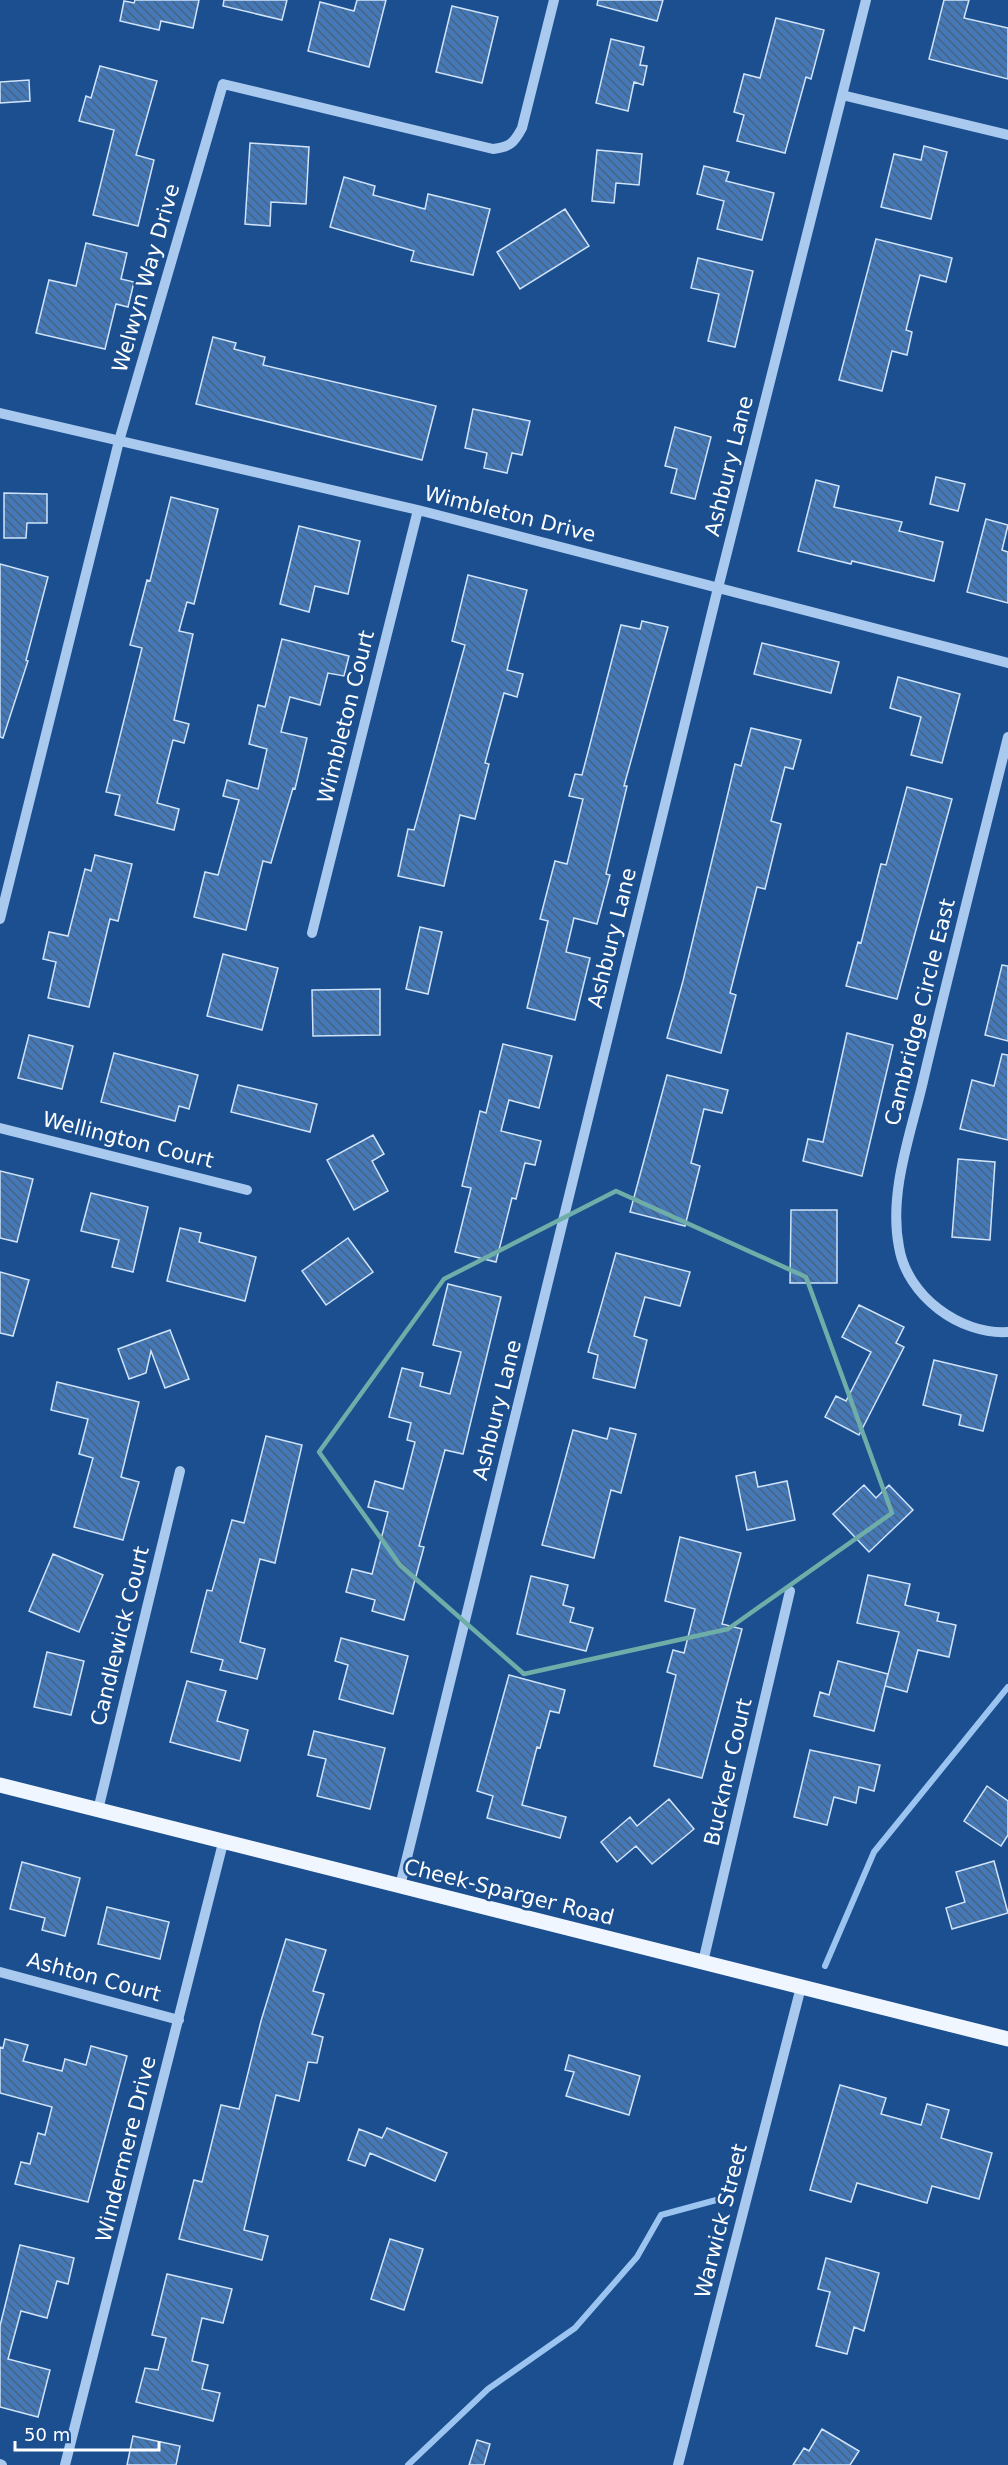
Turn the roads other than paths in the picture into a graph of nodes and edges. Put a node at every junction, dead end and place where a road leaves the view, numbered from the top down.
1 (554, 0) edge
2 (866, 0) edge
3 (842, 95) junction
4 (1008, 135) edge
5 (0, 413) edge
6 (119, 441) junction
7 (418, 510) junction
8 (718, 588) junction
9 (1008, 663) edge
10 (1008, 736) edge
11 (0, 919) edge
12 (312, 933) dead end
13 (0, 1128) edge
14 (247, 1190) dead end
15 (1008, 1332) edge
16 (180, 1471) dead end
17 (790, 1591) dead end
18 (0, 1785) edge
19 (98, 1810) junction
20 (224, 1843) junction
21 (400, 1886) junction
22 (703, 1962) junction
23 (0, 1972) edge
24 (801, 1987) junction
25 (179, 2020) junction
26 (1008, 2039) edge
27 (65, 2465) edge
28 (678, 2465) edge

1 - 6 street, Welwyn Way Drive
2 - 3 street, Ashbury Lane
3 - 4 street
3 - 8 street, Ashbury Lane
5 - 6 street, Wimbleton Drive
6 - 7 street, Wimbleton Drive
6 - 11 street, Welwyn Way Drive
7 - 8 street, Wimbleton Drive
7 - 12 street, Wimbleton Court
8 - 9 street, Wimbleton Drive
8 - 21 street, Ashbury Lane
10 - 15 street, Cambridge Circle East
13 - 14 street, Wellington Court
16 - 19 street, Candlewick Court
17 - 22 street, Buckner Court
18 - 19 main road, Cheek-Sparger Road
19 - 20 main road, Cheek-Sparger Road
20 - 21 main road, Cheek-Sparger Road
20 - 25 street, Windermere Drive
21 - 22 main road, Cheek-Sparger Road
22 - 24 main road, Cheek-Sparger Road
23 - 25 street, Ashton Court
24 - 26 main road, Cheek-Sparger Road
24 - 28 street, Warwick Street
25 - 27 street, Windermere Drive

